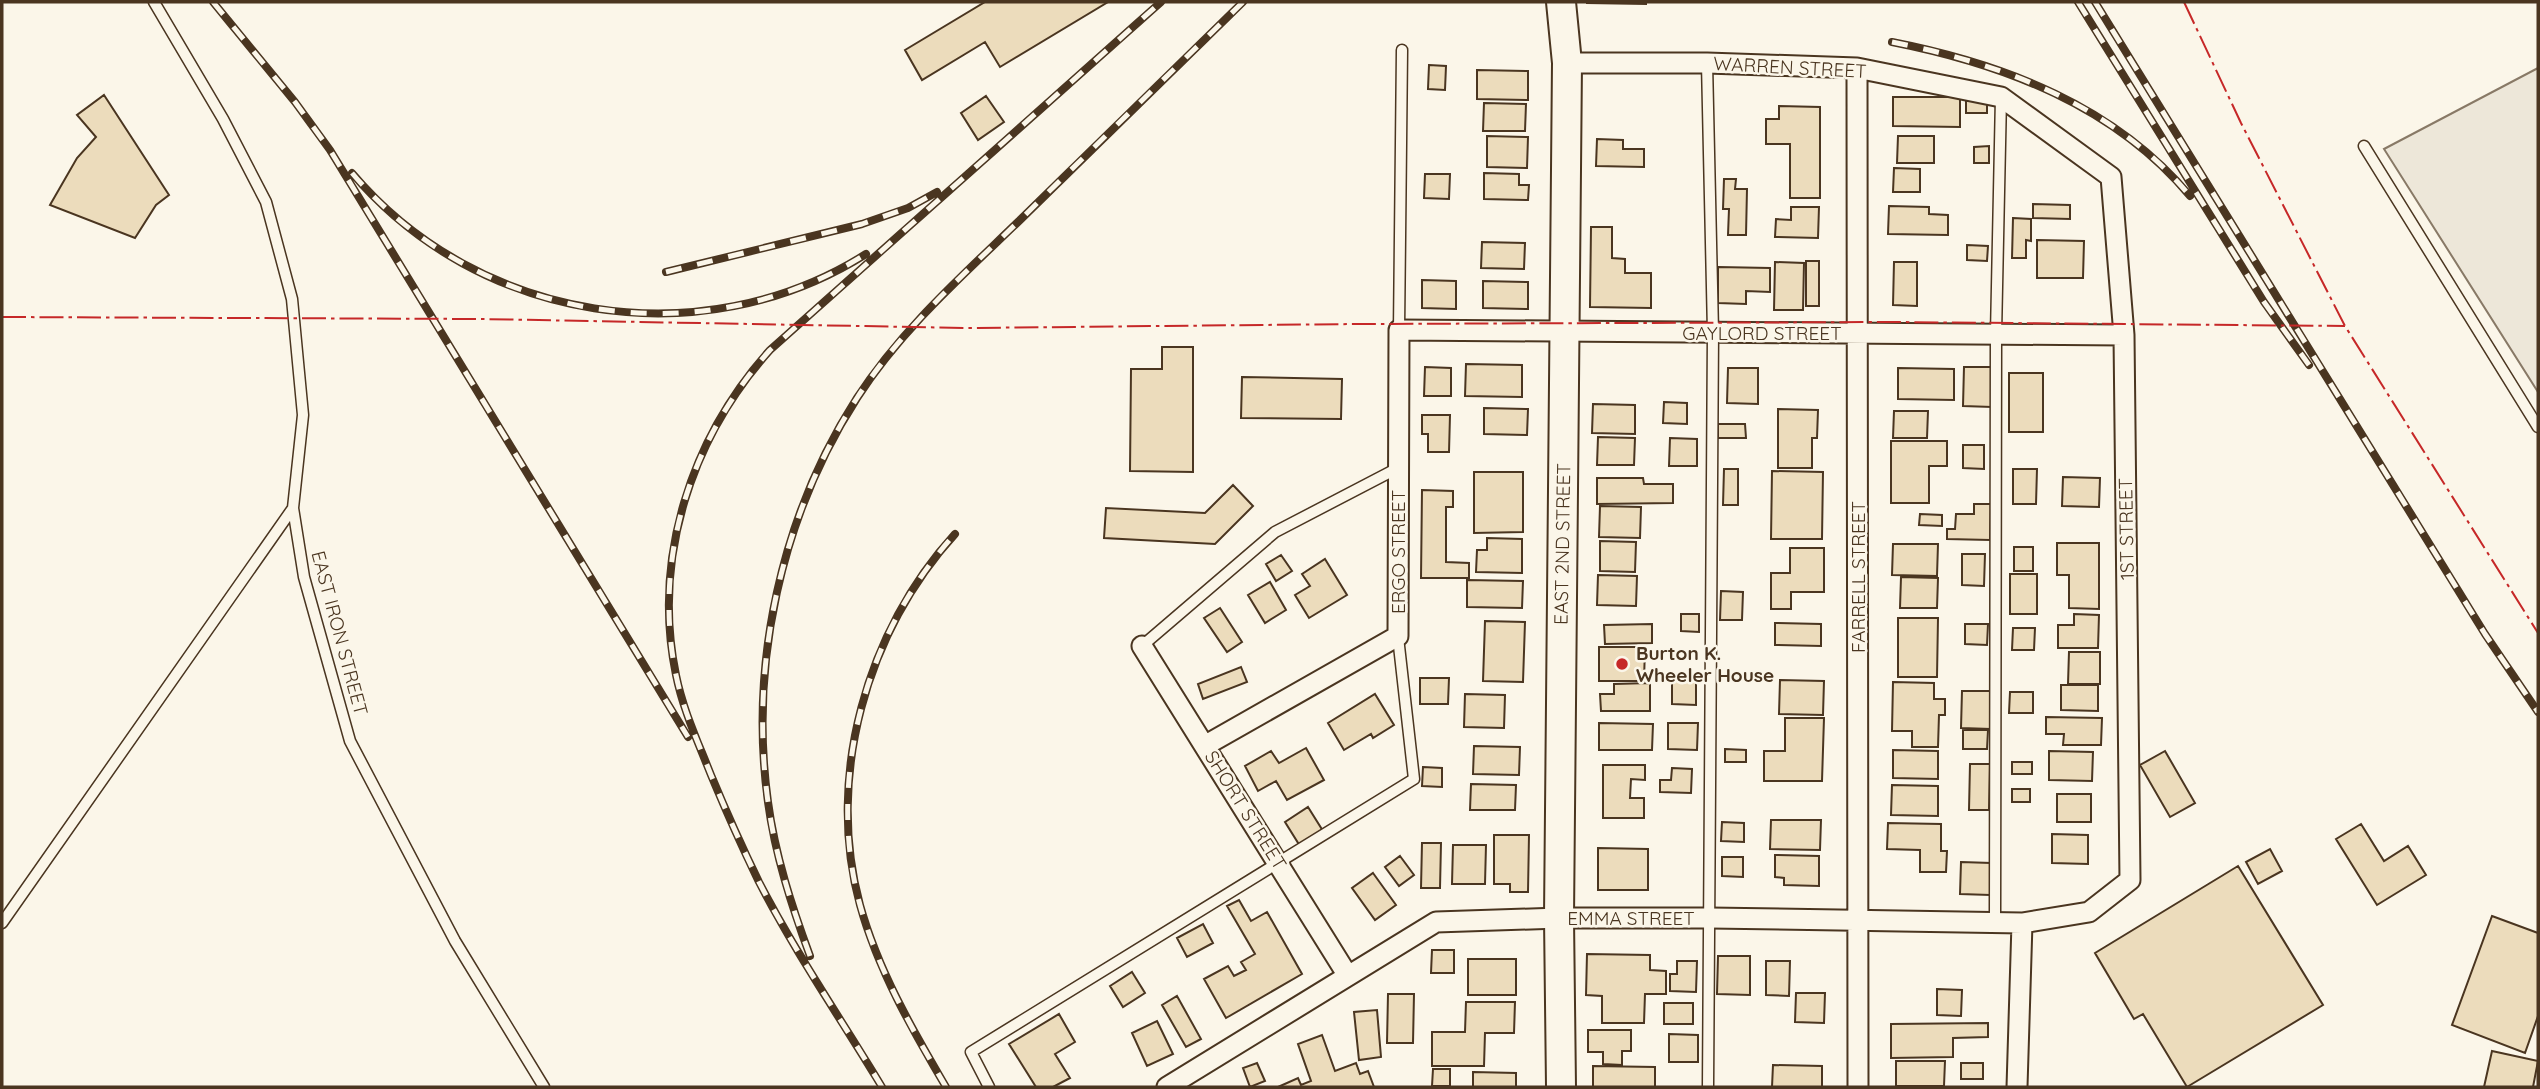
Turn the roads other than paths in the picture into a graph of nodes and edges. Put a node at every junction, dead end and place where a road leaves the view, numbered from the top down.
1 (154, 2) edge
2 (1561, 2) edge
3 (1402, 50) dead end
4 (1567, 63) junction
5 (1707, 63) junction
6 (1857, 68) junction
7 (2001, 97) junction
8 (2364, 146) dead end
9 (2111, 177) joint
10 (1399, 330) junction
11 (1564, 332) junction
12 (1713, 332) junction
13 (1857, 333) junction
14 (1996, 334) junction
15 (2124, 335) junction
16 (2538, 427) edge
17 (1398, 468) junction
18 (293, 508) junction
19 (1398, 636) junction
20 (1142, 646) joint
21 (1206, 746) junction
22 (1279, 864) junction
23 (2130, 880) joint
24 (1559, 918) junction
25 (1710, 918) junction
26 (1858, 919) junction
27 (1994, 922) junction
28 (2, 923) edge
29 (2022, 923) junction
30 (1348, 976) junction
31 (544, 1087) edge
32 (989, 1087) edge
33 (1167, 1087) edge
34 (1561, 1087) edge
35 (1708, 1087) edge
36 (1858, 1087) edge
37 (2017, 1087) edge

1 - 18 lane, EAST IRON STREET
2 - 4 street, EAST 2ND STREET
3 - 10 lane
4 - 5 street, WARREN STREET
4 - 11 street, EAST 2ND STREET
5 - 6 street, WARREN STREET
5 - 12 lane
6 - 7 street, WARREN STREET
6 - 13 street, FARRELL STREET
7 - 9 street, WARREN STREET
7 - 14 lane
8 - 16 lane
9 - 15 street, 1ST STREET
10 - 11 street, GAYLORD STREET
10 - 17 street, ERGO STREET
11 - 12 street, GAYLORD STREET
11 - 24 street, EAST 2ND STREET
12 - 13 street, GAYLORD STREET
12 - 25 lane
13 - 14 street, GAYLORD STREET
13 - 26 street, FARRELL STREET
14 - 15 street, GAYLORD STREET
14 - 27 lane
15 - 23 street, 1ST STREET
17 - 19 street, ERGO STREET
17 - 20 lane
18 - 28 lane
18 - 31 lane, EAST IRON STREET
19 - 21 street, ERGO STREET
19 - 22 lane
20 - 21 street, SHORT STREET
21 - 22 street, SHORT STREET
22 - 30 street, SHORT STREET
22 - 32 lane
23 - 29 street, EMMA STREET
24 - 25 street, EMMA STREET
24 - 30 street, EMMA STREET
24 - 34 street, EAST 2ND STREET
25 - 26 street, EMMA STREET
25 - 35 lane
26 - 27 street, EMMA STREET
26 - 36 street, FARRELL STREET
27 - 29 street, EMMA STREET
29 - 37 street
30 - 33 street, EMMA STREET

